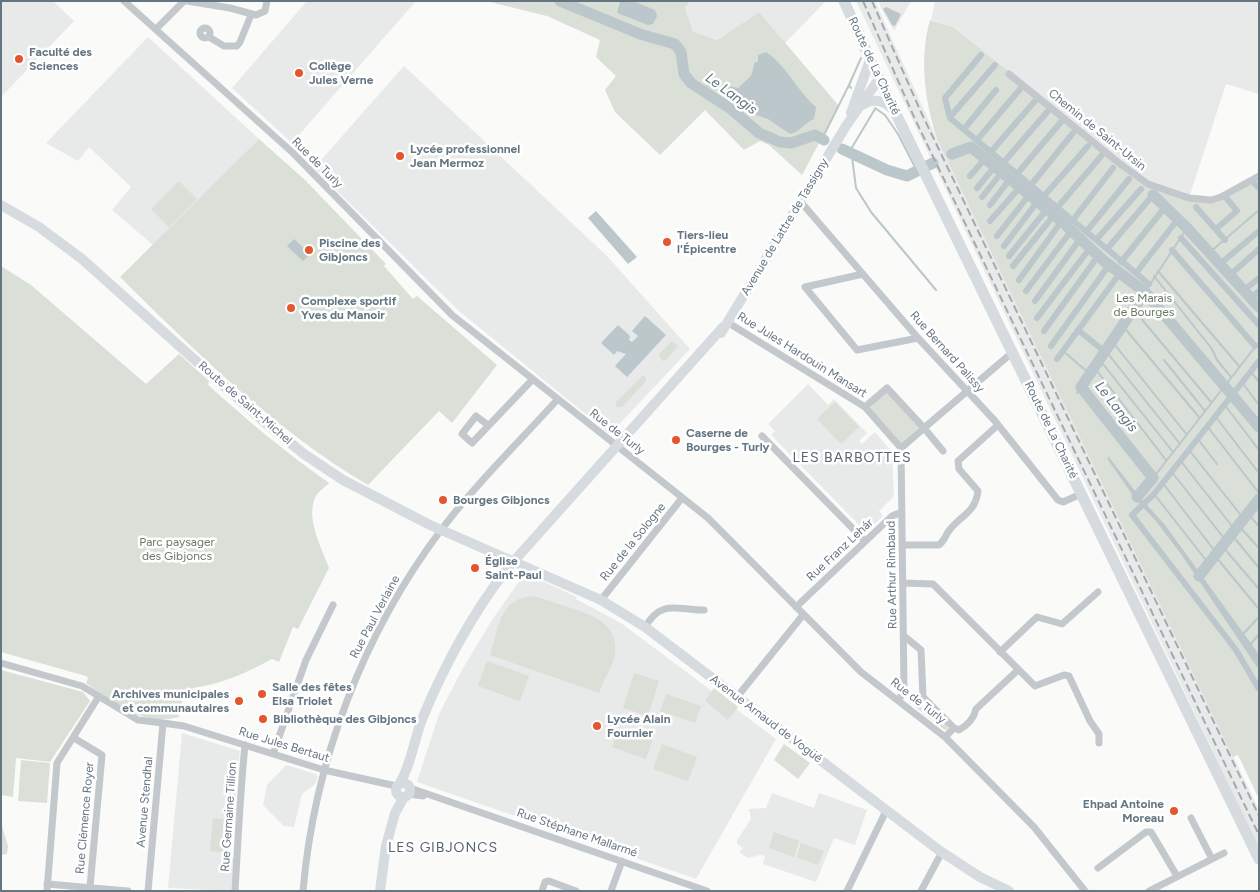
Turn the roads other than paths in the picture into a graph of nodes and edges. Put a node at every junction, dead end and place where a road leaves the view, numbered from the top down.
1 (124, 1) edge
2 (186, 1) edge
3 (267, 1) edge
4 (844, 1) edge
5 (251, 15) junction
6 (156, 29) junction
7 (209, 37) dead end
8 (870, 60) junction
9 (1009, 74) dead end
10 (879, 79) junction
11 (864, 81) junction
12 (861, 105) junction
13 (895, 112) junction
14 (846, 126) junction
15 (1259, 176) edge
16 (800, 202) junction
17 (1, 205) edge
18 (863, 274) junction
19 (725, 324) junction
20 (918, 338) junction
21 (1014, 354) junction
22 (532, 380) junction
23 (966, 392) junction
24 (558, 400) junction
25 (865, 407) junction
26 (488, 425) dead end
27 (998, 425) junction
28 (924, 428) junction
29 (762, 436) dead end
30 (616, 446) junction
31 (901, 448) junction
32 (943, 451) dead end
33 (1081, 494) junction
34 (682, 498) junction
35 (902, 512) junction
36 (441, 530) junction
37 (865, 540) junction
38 (902, 545) junction
39 (514, 561) junction
40 (903, 583) junction
41 (1098, 592) dead end
42 (601, 600) junction
43 (333, 604) dead end
44 (796, 607) junction
45 (704, 610) dead end
46 (803, 615) junction
47 (645, 627) junction
48 (904, 636) junction
49 (1000, 652) junction
50 (1, 663) edge
51 (1018, 670) junction
52 (99, 696) junction
53 (737, 697) junction
54 (899, 700) junction
55 (163, 723) junction
56 (954, 728) junction
57 (945, 737) junction
58 (74, 738) junction
59 (1099, 743) dead end
60 (245, 745) junction
61 (274, 754) junction
62 (324, 770) junction
63 (401, 789) junction
64 (886, 810) junction
65 (1192, 818) dead end
66 (942, 852) junction
67 (1224, 854) dead end
68 (1212, 859) junction
69 (1259, 859) edge
70 (622, 861) junction
71 (1098, 868) dead end
72 (1177, 876) junction
73 (47, 887) edge
74 (90, 887) junction
75 (380, 890) edge
76 (128, 891) edge
77 (148, 891) edge
78 (235, 891) edge
79 (304, 891) edge
80 (542, 891) edge
81 (576, 891) edge
82 (611, 891) edge
83 (707, 891) edge
84 (847, 891) edge
85 (921, 891) edge
86 (1010, 891) edge
87 (1084, 891) edge
88 (1149, 891) edge

1 - 6 street, Rue de Turly
2 - 5 street
2 - 6 street
3 - 5 street
4 - 8 main road, Route de La Charité
5 - 7 street
6 - 22 street, Rue de Turly
8 - 10 main road, Route de La Charité
8 - 11 street, Avenue de Lattre de Tassigny
9 - 15 street, Chemin de Saint-Ursin
10 - 11 street
10 - 12 street, Avenue de Lattre de Tassigny
10 - 13 main road, Route de La Charité
11 - 14 street, Avenue de Lattre de Tassigny
12 - 13 street
12 - 14 street, Avenue de Lattre de Tassigny
13 - 21 main road, Route de La Charité
14 - 16 street, Avenue de Lattre de Tassigny
16 - 18 street, Rue Bernard Palissy
16 - 19 street, Avenue de Lattre de Tassigny
17 - 36 street, Route de Saint-Michel
18 - 20 street, Rue Bernard Palissy
18 - 20 street
19 - 25 street, Rue Jules Hardouin Mansart
19 - 30 street, Avenue de Lattre de Tassigny
20 - 23 street, Rue Bernard Palissy
21 - 23 street
21 - 33 main road, Route de La Charité
22 - 24 street, Rue de Turly
22 - 26 street
23 - 27 street, Rue Bernard Palissy
23 - 28 street
24 - 30 street, Rue de Turly
24 - 36 street, Rue Paul Verlaine
25 - 28 street
25 - 31 street, Rue Jules Hardouin Mansart
27 - 33 street, Rue Bernard Palissy
27 - 38 street
28 - 31 street
28 - 32 street
29 - 37 street
30 - 34 street, Rue de Turly
30 - 39 street, Avenue de Lattre de Tassigny
31 - 35 street, Rue Arthur Rimbaud
33 - 69 main road, Route de La Charité
34 - 42 street, Rue de la Sologne
34 - 44 street, Rue de Turly
35 - 37 street, Rue Franz Lehár
35 - 38 street, Rue Arthur Rimbaud
36 - 39 street, Route de Saint-Michel
36 - 62 street, Rue Paul Verlaine
37 - 44 street, Rue Franz Lehár
38 - 40 street, Rue Arthur Rimbaud
39 - 42 street, Avenue Arnaud de Vogüé
39 - 63 street, Avenue de Lattre de Tassigny
40 - 48 street, Rue Arthur Rimbaud
40 - 49 street
41 - 49 street
42 - 47 street, Avenue Arnaud de Vogüé
43 - 61 street
44 - 46 street, Rue de Turly
45 - 47 street
46 - 53 street
46 - 54 street, Rue de Turly
47 - 53 street, Avenue Arnaud de Vogüé
48 - 54 street, Rue Arthur Rimbaud
48 - 56 street
49 - 51 street
50 - 52 street
51 - 56 street
51 - 59 street
52 - 55 street
52 - 58 street
53 - 64 street, Avenue Arnaud de Vogüé
54 - 57 street, Rue de Turly
55 - 60 street, Rue Jules Bertaut
55 - 77 street, Avenue Stendhal
56 - 57 street
57 - 87 street, Rue de Turly
58 - 73 street
58 - 74 street, Rue Clémence Royer
60 - 61 street, Rue Jules Bertaut
60 - 78 street, Rue Germaine Tillion
61 - 62 street, Rue Jules Bertaut
62 - 63 street, Rue Jules Bertaut
62 - 79 street, Rue Paul Verlaine
63 - 70 street, Rue Stéphane Mallarmé
63 - 75 street, Avenue de Lattre de Tassigny
64 - 66 street, Avenue Arnaud de Vogüé
64 - 84 street
65 - 68 street
66 - 85 street
66 - 86 street, Avenue Arnaud de Vogüé
67 - 68 street
68 - 72 street
70 - 82 street
70 - 83 street, Rue Stéphane Mallarmé
71 - 72 street
72 - 88 street
73 - 74 street
74 - 76 street
80 - 81 street

